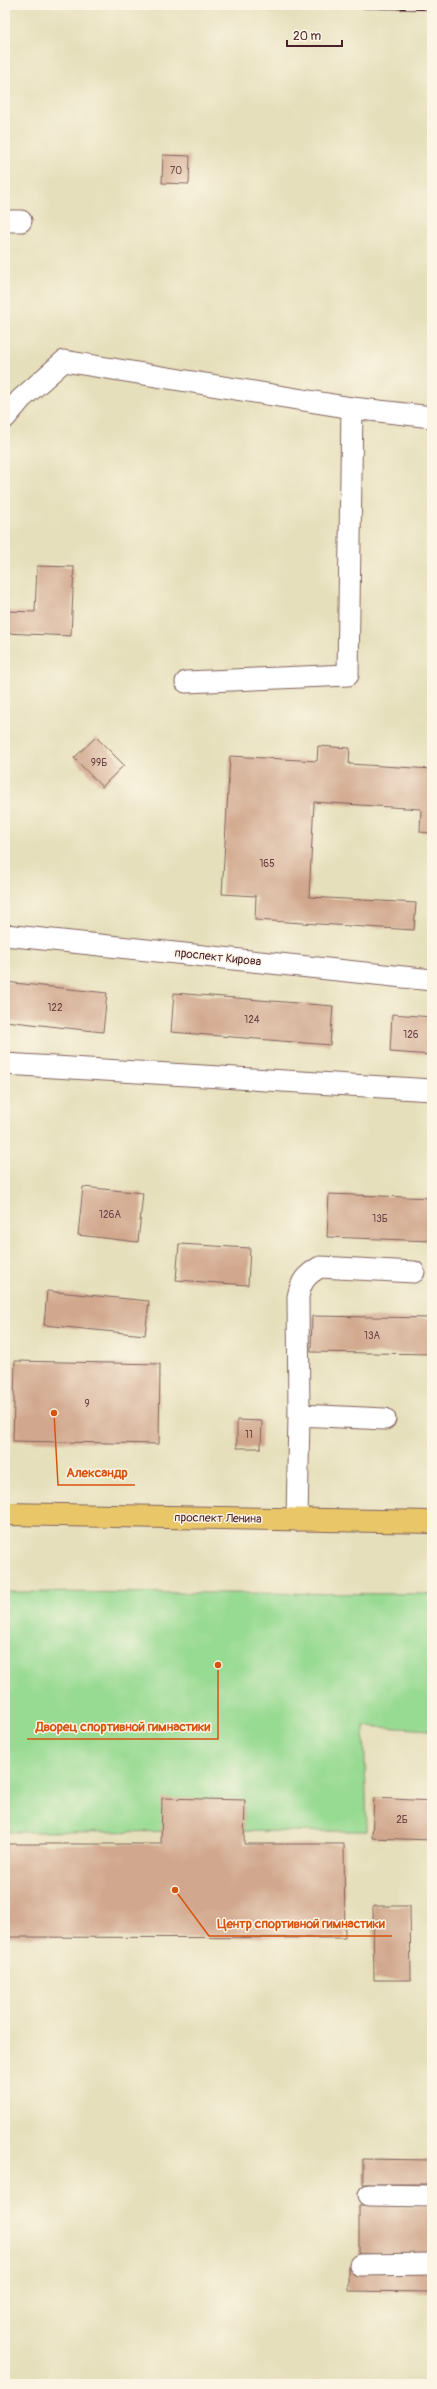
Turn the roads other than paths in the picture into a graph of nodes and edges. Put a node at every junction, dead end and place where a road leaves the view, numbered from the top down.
1 (352, 408) junction
2 (432, 417) edge
3 (5, 418) edge
4 (186, 682) dead end
5 (5, 935) edge
6 (432, 980) edge
7 (5, 1064) edge
8 (432, 1090) edge
9 (414, 1272) dead end
10 (299, 1415) junction
11 (385, 1419) dead end
12 (5, 1514) edge
13 (297, 1520) junction
14 (432, 1522) edge
15 (369, 2195) dead end
16 (432, 2196) edge
17 (432, 2264) edge
18 (360, 2265) dead end

1 - 2 street
1 - 3 street
1 - 4 street
5 - 6 street, проспект Кирова
7 - 8 street
9 - 10 street
10 - 11 street
10 - 13 street
12 - 13 main road, проспект Ленина
13 - 14 main road, проспект Ленина
15 - 16 street
17 - 18 street

